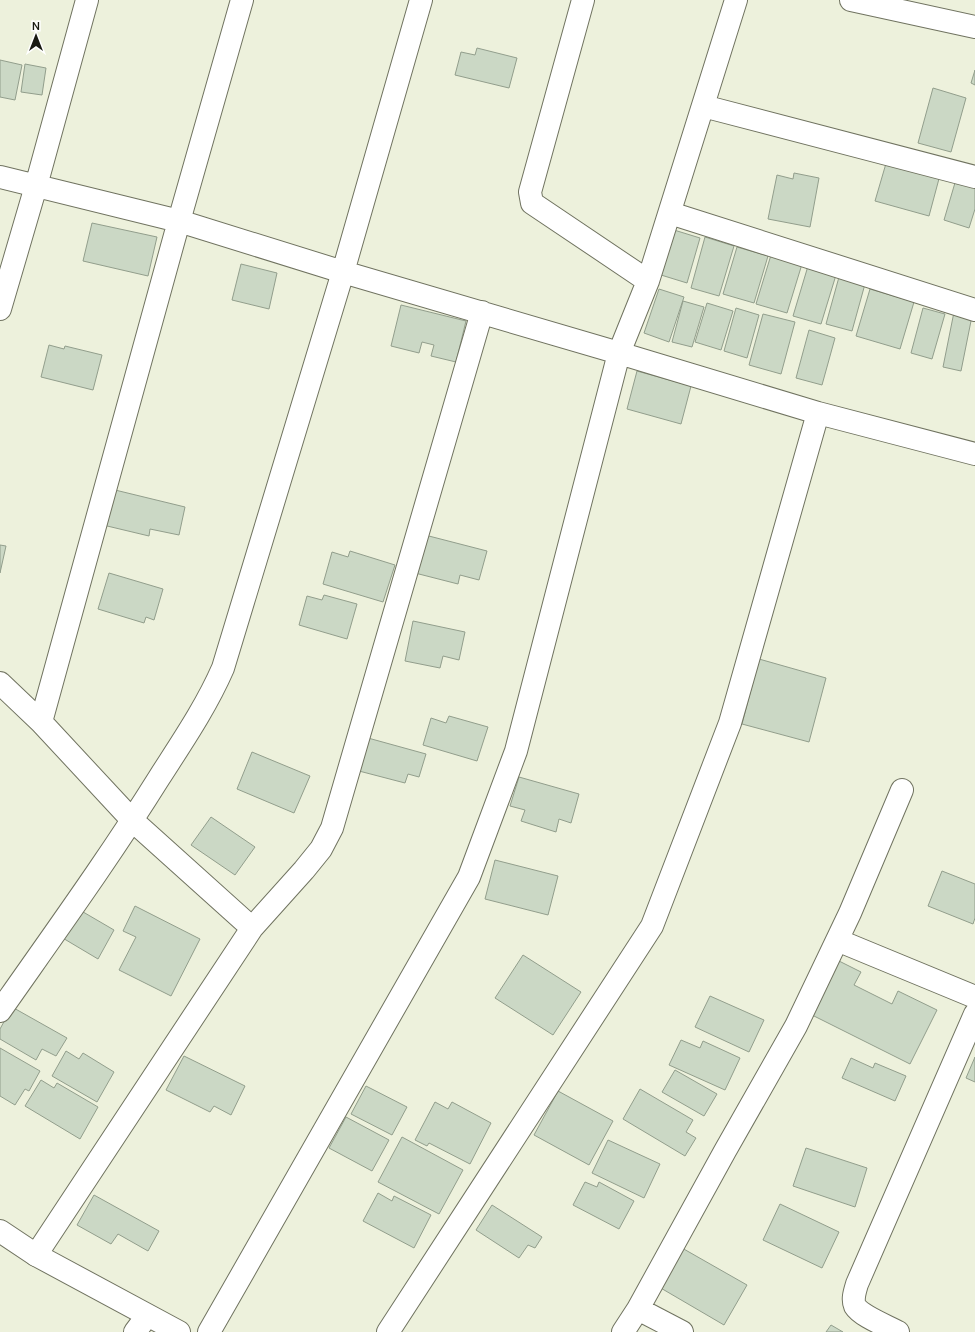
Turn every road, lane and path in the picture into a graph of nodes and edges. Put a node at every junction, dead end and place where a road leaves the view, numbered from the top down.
1 (87, 0) edge
2 (242, 0) edge
3 (421, 0) edge
4 (583, 0) edge
5 (736, 0) edge
6 (851, 0) edge
7 (975, 27) edge
8 (703, 106) junction
9 (0, 177) edge
10 (975, 177) edge
11 (36, 186) junction
12 (670, 213) junction
13 (179, 221) junction
14 (343, 272) junction
15 (648, 281) junction
16 (0, 309) edge
17 (975, 310) edge
18 (482, 312) junction
19 (619, 352) junction
20 (818, 413) junction
21 (975, 454) edge
22 (0, 683) edge
23 (42, 722) junction
24 (902, 790) dead end
25 (133, 821) junction
26 (252, 928) junction
27 (837, 940) junction
28 (975, 997) edge
29 (0, 1011) edge
30 (975, 1014) edge
31 (0, 1231) edge
32 (36, 1255) junction
33 (638, 1309) junction
34 (141, 1324) edge
35 (179, 1332) edge
36 (209, 1332) edge
37 (388, 1332) edge
38 (623, 1332) edge
39 (682, 1332) edge
40 (898, 1332) edge

1 - 11 street
2 - 13 street
3 - 14 street
4 - 15 street
5 - 8 street
6 - 7 street
8 - 10 street
8 - 12 street
9 - 11 street
11 - 13 street
11 - 16 street
12 - 15 street
12 - 17 street
13 - 14 street
13 - 23 street
14 - 18 street
14 - 25 street
15 - 19 street
18 - 19 street
18 - 26 street
19 - 20 street
19 - 36 street
20 - 21 street
20 - 37 street
22 - 23 street
23 - 25 street
24 - 27 street
25 - 26 street
25 - 29 street
26 - 32 street
27 - 28 street
27 - 33 street
30 - 40 street
31 - 32 street
32 - 34 street
33 - 38 street
33 - 39 street
34 - 35 street

